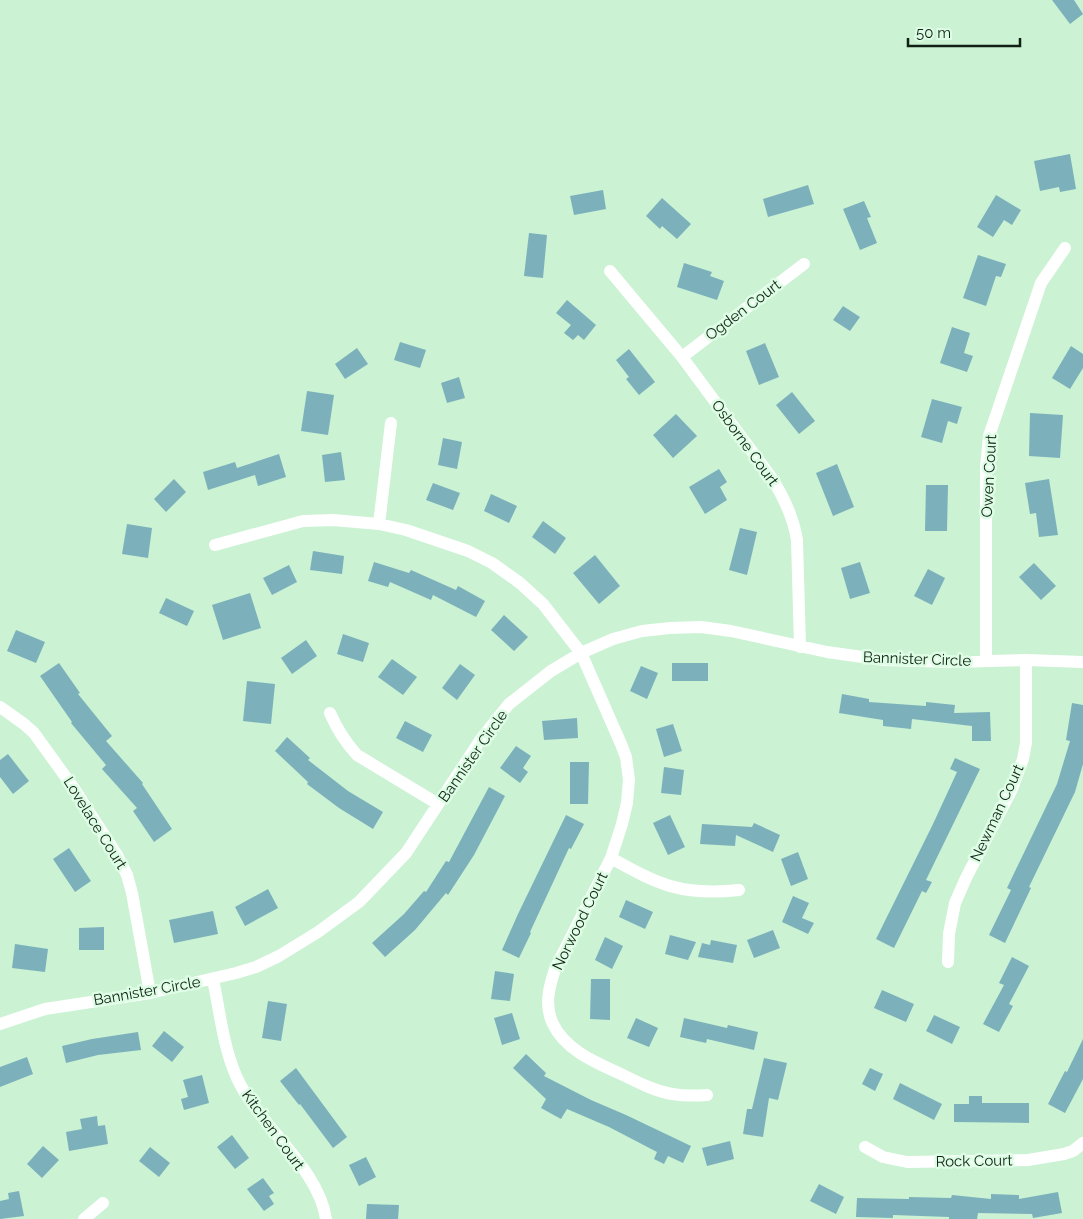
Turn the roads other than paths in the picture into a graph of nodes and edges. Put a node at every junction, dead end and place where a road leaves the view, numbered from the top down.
1 (1065, 248) dead end
2 (804, 264) dead end
3 (610, 271) dead end
4 (682, 357) junction
5 (391, 422) dead end
6 (379, 524) junction
7 (215, 545) dead end
8 (800, 647) junction
9 (581, 653) junction
10 (986, 660) junction
11 (1026, 660) junction
12 (1083, 662) edge
13 (0, 708) edge
14 (330, 712) dead end
15 (438, 804) junction
16 (611, 858) junction
17 (739, 890) dead end
18 (948, 962) dead end
19 (213, 979) junction
20 (150, 993) junction
21 (0, 1024) edge
22 (707, 1095) dead end
23 (1083, 1143) edge
24 (865, 1147) dead end
25 (102, 1203) dead end
26 (84, 1219) edge
27 (326, 1219) edge

1 - 10 street, Owen Court
2 - 4 street, Ogden Court
3 - 4 street, Osborne Court
4 - 8 street, Osborne Court
5 - 6 street
6 - 7 street, Norwood Court
6 - 9 street, Norwood Court
8 - 9 street, Bannister Circle
8 - 10 street, Bannister Circle
9 - 15 street, Bannister Circle
9 - 16 street, Norwood Court
10 - 11 street, Bannister Circle
11 - 12 street, Bannister Circle
11 - 18 street, Newman Court
13 - 20 street, Lovelace Court
14 - 15 street
15 - 19 street, Bannister Circle
16 - 17 street
16 - 22 street, Norwood Court
19 - 20 street, Bannister Circle
19 - 27 street, Kitchen Court
20 - 21 street, Bannister Circle
23 - 24 street, Rock Court
25 - 26 street

